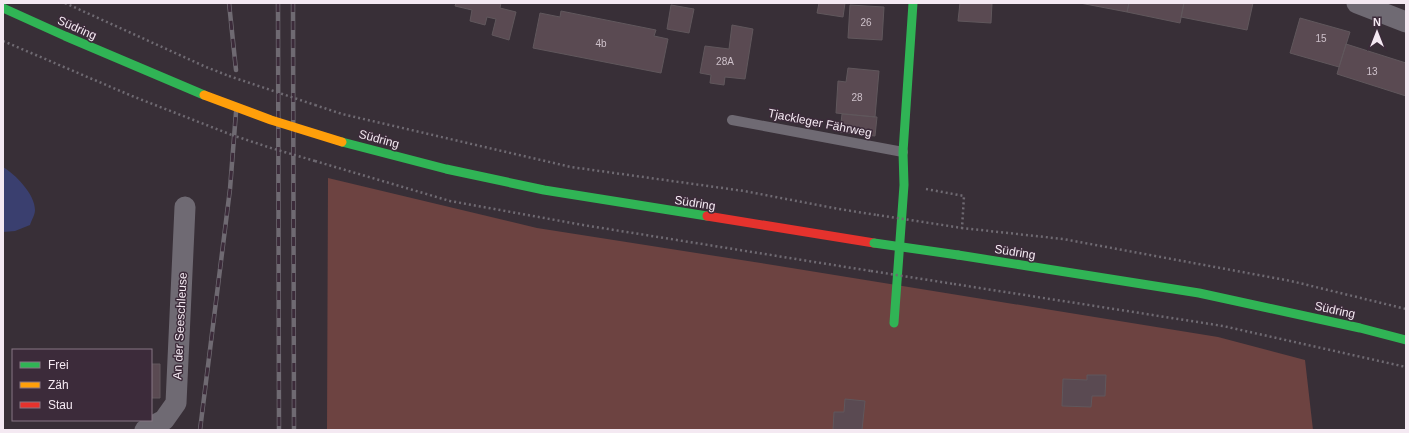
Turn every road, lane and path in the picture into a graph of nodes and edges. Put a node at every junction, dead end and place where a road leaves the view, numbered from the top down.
1 (65, 3) edge
2 (913, 3) edge
3 (1357, 3) edge
4 (3, 8) edge
5 (1406, 22) edge
6 (3, 41) edge
7 (732, 120) dead end
8 (903, 152) junction
9 (904, 185) junction
10 (185, 207) dead end
11 (962, 228) junction
12 (1406, 309) edge
13 (894, 324) dead end
14 (1406, 340) edge
15 (1406, 367) edge
16 (145, 430) edge

1 - 11 path, bridge
2 - 8 main road
3 - 5 street
4 - 14 main road, Südring, bridge
6 - 15 path, bridge
7 - 8 lane, Tjackleger Fährweg
8 - 9 main road
9 - 11 path
9 - 13 main road
10 - 16 street, An der Seeschleuse
11 - 12 path

